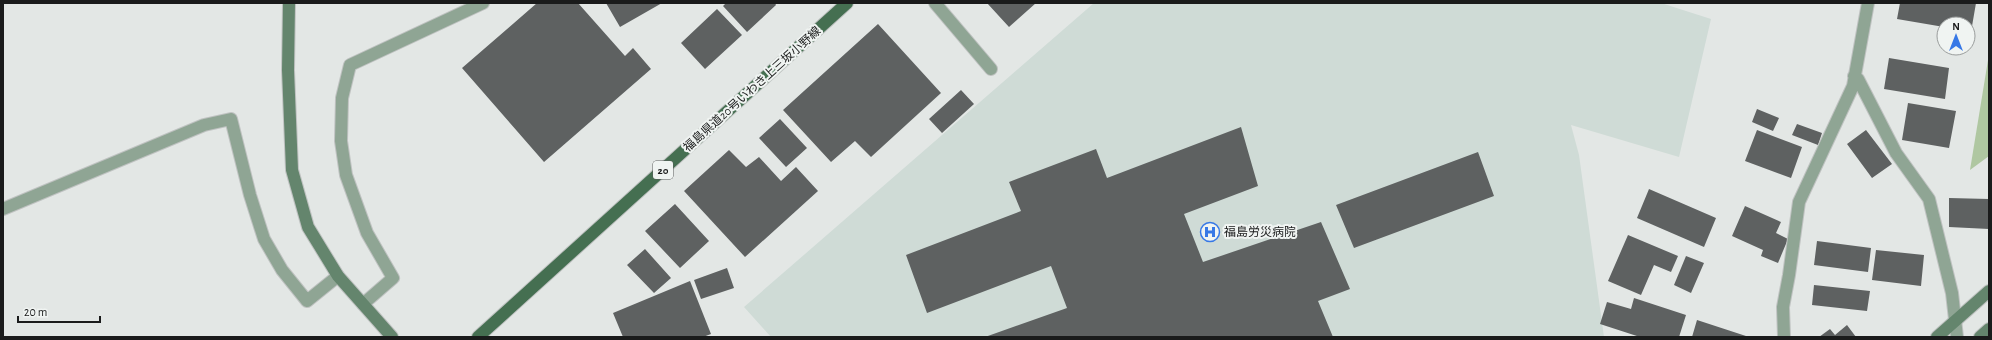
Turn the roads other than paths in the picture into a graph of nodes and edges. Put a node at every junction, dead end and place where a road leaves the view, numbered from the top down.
1 (289, 3) edge
2 (483, 3) edge
3 (848, 3) edge
4 (935, 3) edge
5 (1868, 3) edge
6 (991, 69) dead end
7 (1854, 76) junction
8 (3, 209) edge
9 (338, 276) junction
10 (1989, 292) edge
11 (363, 304) junction
12 (1956, 321) junction
13 (1989, 328) edge
14 (392, 337) edge
15 (478, 337) edge
16 (1784, 337) edge
17 (1937, 337) edge
18 (1957, 337) edge
19 (1980, 337) edge

1 - 9 street
2 - 11 street
3 - 15 main road, 福島県道20号いわき上三坂小野線 / 20
4 - 6 street
5 - 7 street
7 - 12 street
7 - 16 street
8 - 9 street
9 - 11 street
10 - 12 street
11 - 14 street
12 - 17 street
12 - 18 street
13 - 19 street

